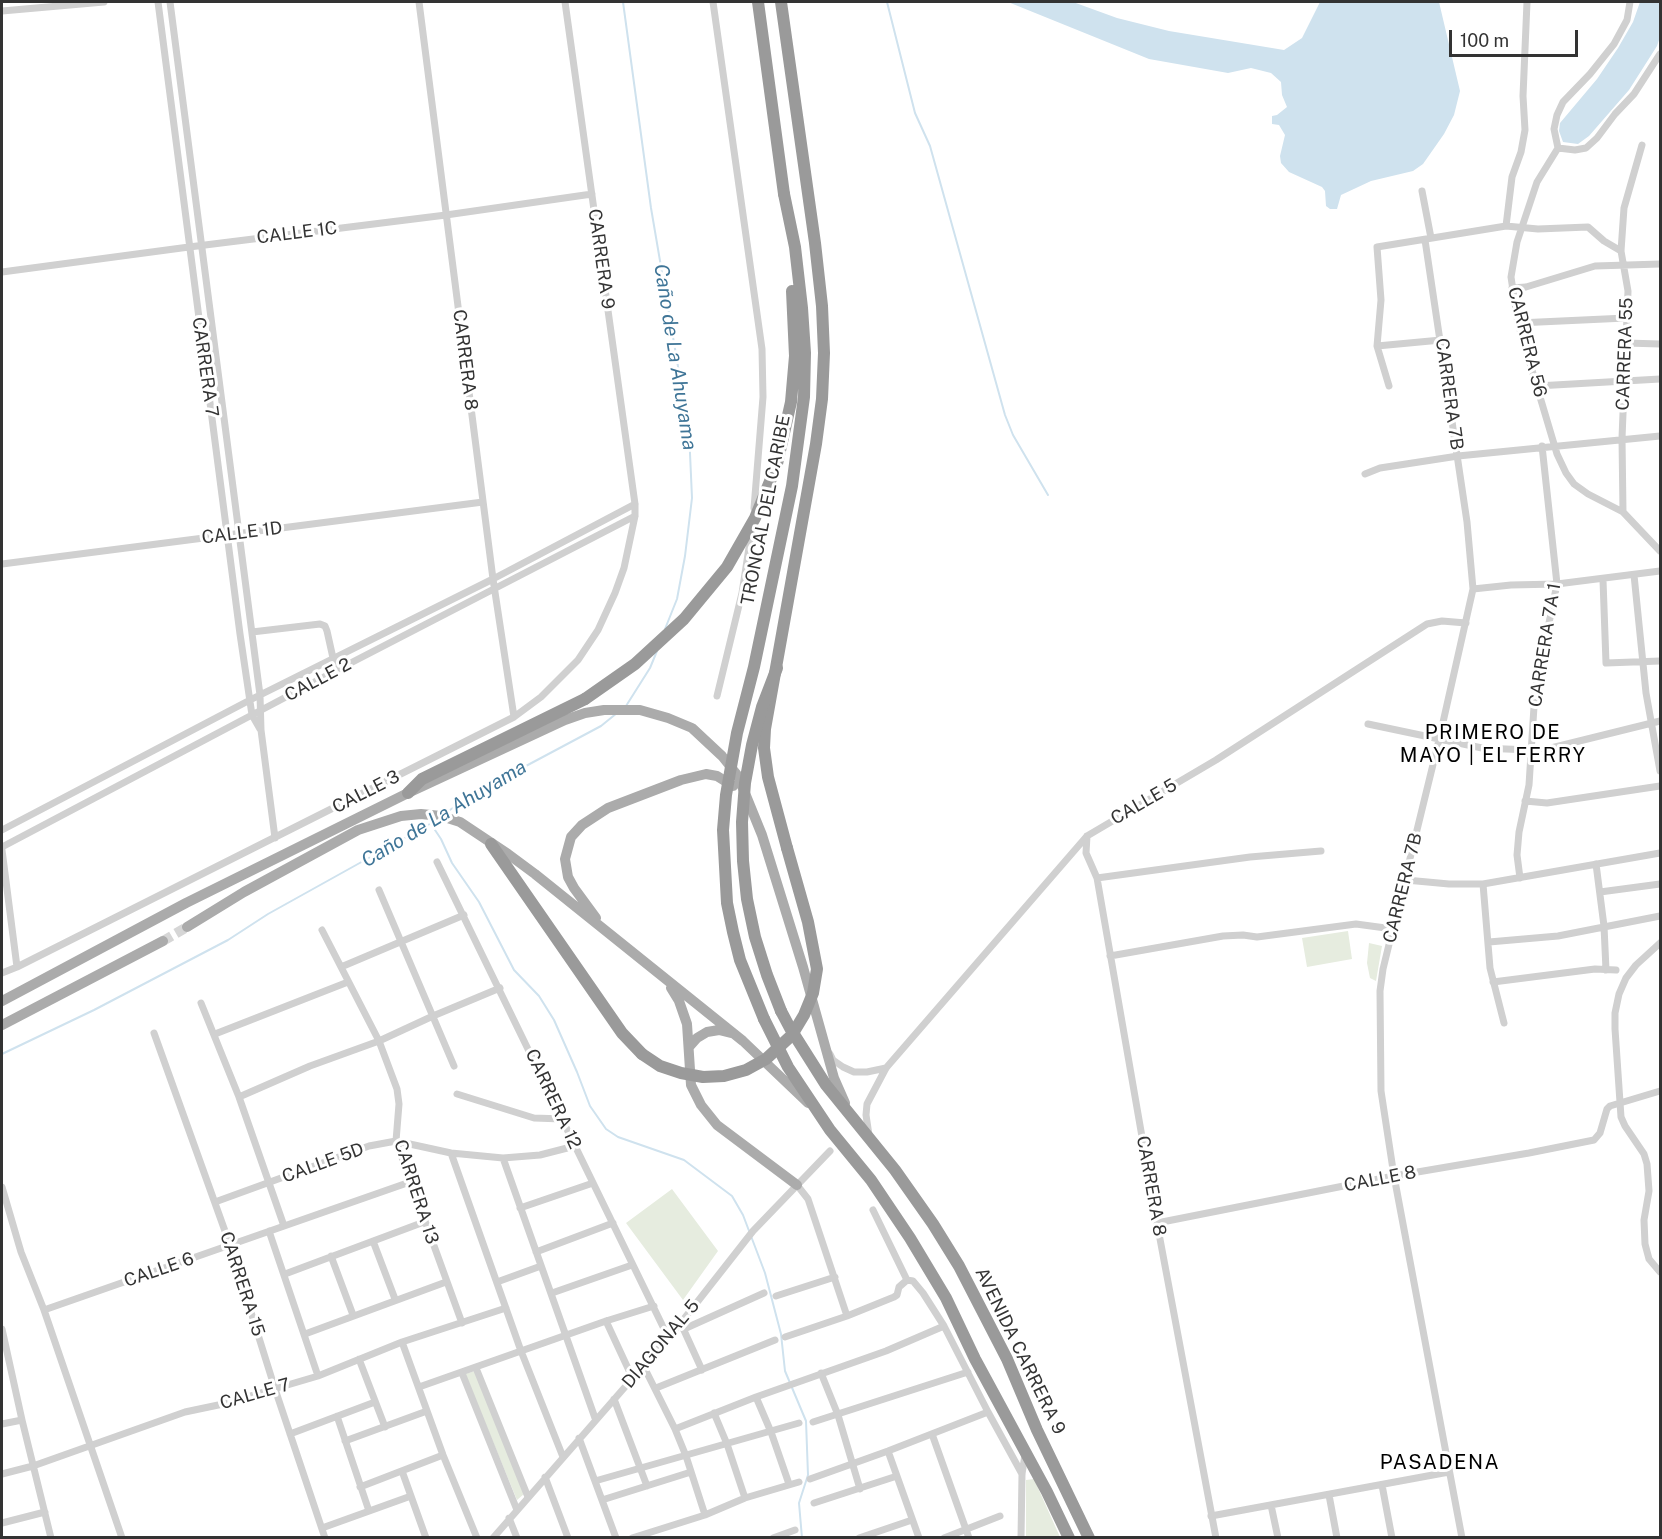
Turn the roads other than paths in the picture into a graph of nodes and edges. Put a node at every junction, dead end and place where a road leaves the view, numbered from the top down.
1 (104, 2) edge
2 (158, 2) edge
3 (170, 2) edge
4 (419, 2) edge
5 (565, 2) edge
6 (713, 2) edge
7 (758, 2) edge
8 (781, 2) edge
9 (1527, 2) edge
10 (1630, 2) edge
11 (2, 11) edge
12 (1660, 54) edge
13 (1642, 146) dead end
14 (1558, 148) junction
15 (1422, 191) dead end
16 (592, 194) junction
17 (784, 194) junction
18 (447, 215) junction
19 (1506, 226) junction
20 (1521, 227) junction
21 (1428, 239) junction
22 (201, 245) junction
23 (189, 247) junction
24 (1621, 251) junction
25 (1660, 264) edge
26 (1624, 265) junction
27 (2, 272) edge
28 (1512, 288) junction
29 (1626, 318) junction
30 (1518, 323) junction
31 (1441, 340) junction
32 (1626, 343) junction
33 (1660, 344) edge
34 (1377, 346) junction
35 (1660, 379) edge
36 (1625, 380) junction
37 (1389, 386) dead end
38 (1537, 386) junction
39 (1660, 436) edge
40 (1622, 438) junction
41 (1554, 445) junction
42 (1542, 447) junction
43 (1458, 456) junction
44 (1365, 474) dead end
45 (483, 502) junction
46 (635, 504) junction
47 (1623, 512) junction
48 (635, 516) junction
49 (238, 533) junction
50 (227, 535) junction
51 (1660, 550) edge
52 (2, 564) edge
53 (1660, 571) edge
54 (1634, 575) junction
55 (493, 579) junction
56 (1603, 580) junction
57 (1557, 584) junction
58 (1473, 589) junction
59 (495, 590) junction
60 (1466, 623) junction
61 (252, 632) junction
62 (333, 658) junction
63 (1642, 661) junction
64 (1660, 661) edge
65 (777, 668) junction
66 (339, 669) junction
67 (719, 693) dead end
68 (260, 695) junction
69 (250, 700) junction
70 (262, 710) junction
71 (252, 715) junction
72 (514, 717) junction
73 (1660, 721) edge
74 (1651, 723) junction
75 (1368, 724) dead end
76 (261, 730) junction
77 (1439, 740) junction
78 (1530, 750) junction
79 (1660, 771) edge
80 (1660, 786) edge
81 (408, 793) junction
82 (745, 795) junction
83 (1526, 801) junction
84 (2, 830) edge
85 (1087, 836) junction
86 (275, 838) junction
87 (491, 844) junction
88 (2, 849) edge
89 (1321, 851) dead end
90 (1660, 853) edge
91 (437, 862) dead end
92 (1596, 864) junction
93 (1097, 878) junction
94 (1520, 878) junction
95 (1406, 880) junction
96 (1483, 884) junction
97 (1660, 884) edge
98 (379, 890) dead end
99 (1600, 892) junction
100 (464, 915) junction
101 (1660, 916) edge
102 (187, 927) tunnel mouth
103 (1604, 927) junction
104 (1393, 929) junction
105 (322, 930) dead end
106 (606, 932) junction
107 (163, 941) tunnel mouth
108 (400, 941) junction
109 (1489, 942) junction
110 (1660, 943) edge
111 (1110, 956) junction
112 (17, 967) junction
113 (340, 967) junction
114 (1606, 970) junction
115 (1616, 970) dead end
116 (2, 973) edge
117 (666, 981) junction
118 (348, 982) junction
119 (1493, 982) junction
120 (500, 988) junction
121 (2, 1001) edge
122 (201, 1004) dead end
123 (781, 1011) joint
124 (433, 1016) junction
125 (1504, 1023) dead end
126 (2, 1025) edge
127 (154, 1033) dead end
128 (731, 1033) junction
129 (215, 1034) junction
130 (379, 1041) junction
131 (823, 1042) junction
132 (689, 1047) junction
133 (454, 1066) dead end
134 (886, 1068) junction
135 (1660, 1091) edge
136 (457, 1094) dead end
137 (239, 1097) junction
138 (1621, 1104) junction
139 (850, 1116) junction
140 (563, 1119) junction
141 (830, 1130) junction
142 (872, 1140) junction
143 (396, 1141) junction
144 (576, 1146) junction
145 (830, 1151) dead end
146 (451, 1153) junction
147 (503, 1158) junction
148 (1394, 1176) junction
149 (410, 1182) junction
150 (269, 1183) junction
151 (593, 1183) junction
152 (797, 1185) junction
153 (2, 1187) edge
154 (214, 1202) junction
155 (520, 1208) junction
156 (873, 1210) dead end
157 (424, 1222) junction
158 (613, 1223) junction
159 (1157, 1223) junction
160 (284, 1226) junction
161 (269, 1231) junction
162 (374, 1241) junction
163 (230, 1245) junction
164 (536, 1252) junction
165 (332, 1256) junction
166 (632, 1265) junction
167 (541, 1266) junction
168 (1660, 1272) edge
169 (285, 1274) junction
170 (835, 1277) junction
171 (910, 1280) junction
172 (446, 1281) junction
173 (497, 1282) junction
174 (552, 1293) junction
175 (764, 1293) dead end
176 (776, 1296) dead end
177 (395, 1299) junction
178 (654, 1306) junction
179 (506, 1308) junction
180 (44, 1310) junction
181 (353, 1315) junction
182 (847, 1316) junction
183 (606, 1321) junction
184 (462, 1323) junction
185 (682, 1326) junction
186 (944, 1326) junction
187 (2, 1329) edge
188 (305, 1334) junction
189 (565, 1335) junction
190 (668, 1337) junction
191 (785, 1337) dead end
192 (775, 1340) dead end
193 (402, 1342) junction
194 (521, 1351) junction
195 (359, 1359) junction
196 (644, 1365) junction
197 (476, 1368) junction
198 (702, 1370) junction
199 (462, 1372) junction
200 (968, 1372) junction
201 (821, 1374) junction
202 (318, 1376) junction
203 (632, 1377) junction
204 (419, 1387) junction
205 (656, 1388) junction
206 (275, 1389) junction
207 (756, 1397) junction
208 (614, 1399) junction
209 (375, 1402) junction
210 (428, 1412) junction
211 (988, 1412) junction
212 (714, 1413) junction
213 (838, 1415) junction
214 (337, 1416) junction
215 (595, 1418) junction
216 (22, 1420) junction
217 (813, 1422) dead end
218 (2, 1424) edge
219 (799, 1424) dead end
220 (385, 1427) junction
221 (675, 1429) junction
222 (771, 1432) junction
223 (290, 1434) junction
224 (932, 1434) junction
225 (579, 1438) junction
226 (345, 1441) junction
227 (728, 1444) junction
228 (89, 1446) junction
229 (888, 1451) junction
230 (1025, 1452) junction
231 (443, 1455) junction
232 (686, 1456) junction
233 (563, 1457) junction
234 (852, 1464) junction
235 (33, 1466) junction
236 (641, 1468) junction
237 (402, 1471) junction
238 (691, 1472) junction
239 (1449, 1472) junction
240 (2, 1474) edge
241 (1022, 1474) junction
242 (897, 1476) junction
243 (545, 1477) junction
244 (810, 1479) dead end
245 (595, 1481) junction
246 (799, 1482) dead end
247 (789, 1484) junction
248 (1383, 1485) junction
249 (647, 1486) junction
250 (360, 1487) junction
251 (860, 1489) junction
252 (1329, 1495) junction
253 (411, 1496) junction
254 (528, 1497) junction
255 (745, 1498) junction
256 (602, 1500) junction
257 (814, 1503) dead end
258 (1271, 1506) junction
259 (516, 1510) junction
260 (369, 1511) junction
261 (45, 1512) junction
262 (705, 1515) junction
263 (1000, 1516) dead end
264 (1211, 1516) junction
265 (509, 1518) junction
266 (912, 1520) junction
267 (2, 1523) edge
268 (322, 1528) junction
269 (662, 1529) junction
270 (795, 1530) dead end
271 (966, 1530) junction
272 (879, 1534) edge
273 (51, 1538) edge
274 (122, 1538) edge
275 (325, 1538) edge
276 (426, 1538) edge
277 (477, 1538) edge
278 (493, 1538) edge
279 (517, 1538) edge
280 (568, 1538) edge
281 (616, 1538) edge
282 (632, 1538) edge
283 (665, 1538) edge
284 (772, 1538) edge
285 (859, 1538) edge
286 (919, 1538) edge
287 (944, 1538) edge
288 (969, 1538) edge
289 (1021, 1538) edge
290 (1069, 1538) edge
291 (1089, 1538) edge
292 (1216, 1538) edge
293 (1278, 1538) edge
294 (1337, 1538) edge
295 (1392, 1538) edge
296 (1462, 1538) edge

1 - 11 street
2 - 23 street, CARRERA 7
3 - 22 street, CARRERA 7
4 - 18 street, CARRERA 8
5 - 16 street, CARRERA 9
6 - 67 street
7 - 17 highway, TRONCAL DEL CARIBE
8 - 65 highway, TRONCAL DEL CARIBE
9 - 19 street
10 - 14 street
12 - 14 street
13 - 24 street, CARRERA 55
14 - 20 street, CARRERA 56
15 - 21 street, CARRERA 7B
16 - 18 street, CALLE 1C
16 - 46 street, CARRERA 9
17 - 81 highway, bridge
17 - 141 highway, TRONCAL DEL CARIBE, bridge
18 - 22 street, CALLE 1C
18 - 45 street, CARRERA 8
19 - 20 street
19 - 21 street
20 - 24 street
20 - 28 street, CARRERA 56
21 - 31 street, CARRERA 7B
21 - 34 street
22 - 23 street, CALLE 1C
22 - 49 street, CARRERA 7
23 - 27 street, CALLE 1C
23 - 50 street, CARRERA 7
24 - 26 street, CARRERA 55
25 - 26 street
26 - 28 street
26 - 29 street, CARRERA 55
28 - 30 street, CARRERA 56
29 - 30 street
29 - 32 street, CARRERA 55
30 - 38 street, CARRERA 56
31 - 34 street
31 - 43 street, CARRERA 7B
32 - 33 street
32 - 36 street, CARRERA 55
34 - 37 street
35 - 36 street
36 - 38 street
36 - 40 street, CARRERA 55
38 - 41 street, CARRERA 56
39 - 40 street
40 - 41 street
40 - 47 street, CARRERA 55
41 - 42 street
41 - 47 street, CARRERA 56
42 - 43 street
42 - 57 street, CARRERA 7A 1
43 - 44 street
43 - 58 street, CARRERA 7B
45 - 49 street, CALLE 1D
45 - 55 street, CARRERA 8
46 - 48 street, CARRERA 9
46 - 55 street, CALLE 2
47 - 51 street
48 - 59 street, CALLE 2
48 - 72 street, CALLE 3
49 - 50 street, CALLE 1D
49 - 61 street, CARRERA 7
50 - 52 street, CALLE 1D
50 - 69 street, CARRERA 7
53 - 54 street
54 - 56 street
54 - 63 street
55 - 59 street, CARRERA 8
55 - 62 street, CALLE 2
56 - 57 street
56 - 63 street
57 - 58 street
57 - 78 street, CARRERA 7A 1
58 - 60 street, CARRERA 7B
59 - 66 street, CALLE 2
59 - 72 street, CARRERA 8
60 - 77 street, CARRERA 7B
60 - 85 street, CALLE 5
61 - 62 street
61 - 68 street, CARRERA 7
62 - 66 street
62 - 68 street, CALLE 2
63 - 64 street
63 - 74 street
65 - 87 highway, bridge
65 - 123 highway, TRONCAL DEL CARIBE, bridge
66 - 70 street, CALLE 2
68 - 69 street, CALLE 2
68 - 70 street, CARRERA 7
69 - 71 street, CARRERA 7
69 - 84 street, CALLE 2
70 - 71 street, CALLE 2
70 - 76 street, CARRERA 7
71 - 76 street, CARRERA 7
71 - 88 street, CALLE 2
72 - 86 street, CALLE 3
73 - 74 street
74 - 78 street
74 - 79 street
75 - 77 street
76 - 86 street, CARRERA 7
77 - 78 street
77 - 95 street, CARRERA 7B
78 - 83 street, CARRERA 7A 1
80 - 83 street
81 - 82 main road
81 - 121 main road
82 - 106 main road
82 - 131 main road
83 - 94 street, CARRERA 7A 1
85 - 93 street, CARRERA 8
85 - 134 street, CALLE 5
86 - 112 street, CALLE 3
87 - 102 main road
87 - 106 main road
88 - 112 street
89 - 93 street
90 - 92 street
91 - 100 street, CARRERA 12
92 - 94 street
92 - 99 street
93 - 111 street, CARRERA 8
94 - 96 street
95 - 96 street
95 - 104 street, CARRERA 7B
96 - 109 street
97 - 99 street
98 - 108 street
99 - 103 street
100 - 108 street
100 - 120 street, CARRERA 12
101 - 103 street
103 - 109 street
103 - 114 street
104 - 111 street
104 - 148 street, CARRERA 7B
105 - 113 street, CARRERA 13
106 - 117 main road
107 - 126 main road
108 - 113 street
108 - 124 street
109 - 119 street
110 - 138 street
111 - 159 street, CARRERA 8
112 - 116 street, CALLE 3
113 - 118 street, CARRERA 13
114 - 115 street
114 - 119 street
117 - 128 main road
117 - 132 main road
118 - 129 street
118 - 130 street, CARRERA 13
119 - 125 street
120 - 124 street
120 - 140 street, CARRERA 12
122 - 129 street
123 - 139 highway, AVENIDA CARRERA 9
124 - 130 street
124 - 133 street
127 - 154 street, CARRERA 15
128 - 132 main road
128 - 141 main road
129 - 137 street
130 - 137 street
130 - 143 street, CARRERA 13
131 - 134 street
131 - 139 main road
132 - 152 main road
134 - 142 street, CALLE 5
135 - 138 street
136 - 140 street
137 - 150 street
138 - 148 street, CALLE 8
138 - 168 street
139 - 142 highway, AVENIDA CARRERA 9
140 - 144 street, CARRERA 12
141 - 230 highway
142 - 291 highway, AVENIDA CARRERA 9
143 - 146 street, CALLE 5D
143 - 149 street, CARRERA 13
143 - 150 street, CALLE 5D
144 - 147 street, CALLE 5D
144 - 151 street, CARRERA 12
145 - 152 street, DIAGONAL 5
146 - 147 street, CALLE 5D
146 - 173 street
147 - 155 street
148 - 159 street, CALLE 8
148 - 239 street, CARRERA 7B
149 - 157 street, CARRERA 13
149 - 160 street, CALLE 6
150 - 154 street, CALLE 5D
150 - 160 street
151 - 155 street
151 - 158 street, CARRERA 12
152 - 170 street
152 - 185 street, DIAGONAL 5
153 - 180 street
154 - 163 street, CARRERA 15
155 - 164 street
156 - 171 street
157 - 162 street
157 - 172 street, CARRERA 13
158 - 164 street
158 - 166 street, CARRERA 12
159 - 264 street, CARRERA 8
160 - 161 street, CALLE 6
161 - 163 street, CALLE 6
161 - 169 street
162 - 165 street
162 - 177 street
163 - 180 street, CALLE 6
163 - 206 street, CARRERA 15
164 - 167 street
165 - 169 street
165 - 181 street
166 - 174 street
166 - 178 street, CARRERA 12
167 - 173 street
167 - 174 street
169 - 188 street
170 - 176 street
170 - 182 street
171 - 182 street
171 - 186 street
172 - 177 street
172 - 184 street, CARRERA 13
173 - 179 street
174 - 189 street
175 - 185 street
177 - 181 street
178 - 183 street
178 - 190 street, CARRERA 12
179 - 184 street, CALLE 7
179 - 194 street
180 - 228 street
181 - 188 street
182 - 191 street
183 - 189 street
183 - 203 street
184 - 193 street, CALLE 7
185 - 190 street, DIAGONAL 5
185 - 198 street
186 - 200 street
186 - 201 street
187 - 216 street
188 - 202 street
189 - 194 street
189 - 215 street
190 - 196 street, DIAGONAL 5
192 - 198 street
193 - 195 street, CALLE 7
193 - 204 street
194 - 197 street
194 - 233 street
195 - 202 street, CALLE 7
195 - 209 street
196 - 203 street, DIAGONAL 5
196 - 205 street
197 - 199 street
197 - 254 street
198 - 205 street
199 - 204 street
199 - 259 street
200 - 211 street
200 - 213 street
201 - 207 street
201 - 213 street
202 - 206 street, CALLE 7
203 - 208 street, DIAGONAL 5
204 - 210 street
205 - 221 street
206 - 223 street, CARRERA 15
206 - 228 street, CALLE 7
207 - 212 street
207 - 222 street
208 - 215 street, DIAGONAL 5
208 - 236 street
209 - 214 street
209 - 220 street
210 - 220 street
210 - 231 street
211 - 224 street
211 - 241 street
212 - 221 street
212 - 227 street
213 - 217 street
213 - 234 street
214 - 223 street
214 - 226 street
215 - 225 street, DIAGONAL 5
216 - 218 street
216 - 235 street
219 - 222 street
220 - 226 street
221 - 232 street
222 - 227 street
222 - 247 street
223 - 268 street, CARRERA 15
224 - 229 street
224 - 271 street
225 - 233 street, DIAGONAL 5
225 - 245 street
226 - 250 street
227 - 232 street
227 - 255 street
228 - 235 street, CALLE 7
228 - 274 street
229 - 234 street
229 - 242 street
230 - 241 street
230 - 290 highway
231 - 237 street
231 - 277 street
232 - 236 street
232 - 238 street
233 - 243 street, DIAGONAL 5
234 - 244 street
234 - 251 street
235 - 240 street, CALLE 7
235 - 261 street
236 - 245 street
236 - 249 street
237 - 250 street
237 - 253 street
238 - 249 street
238 - 262 street
239 - 248 street
239 - 296 street, CARRERA 7B
241 - 289 street
242 - 251 street
242 - 266 street
243 - 254 street, DIAGONAL 5
243 - 280 street
245 - 256 street
246 - 247 street
247 - 255 street
248 - 252 street
248 - 295 street
249 - 256 street
250 - 260 street
251 - 257 street
252 - 258 street
252 - 294 street
253 - 260 street
253 - 276 street
254 - 259 street, DIAGONAL 5
255 - 262 street
256 - 281 street
258 - 264 street
258 - 293 street
259 - 265 street, DIAGONAL 5
260 - 268 street
261 - 267 street
261 - 273 street
262 - 269 street
263 - 271 street
264 - 292 street, CARRERA 8
265 - 278 street, DIAGONAL 5
265 - 279 street
266 - 272 street
266 - 286 street
268 - 275 street, CARRERA 15
269 - 282 street
269 - 283 street
270 - 284 street
271 - 287 street
271 - 288 street
272 - 285 street

